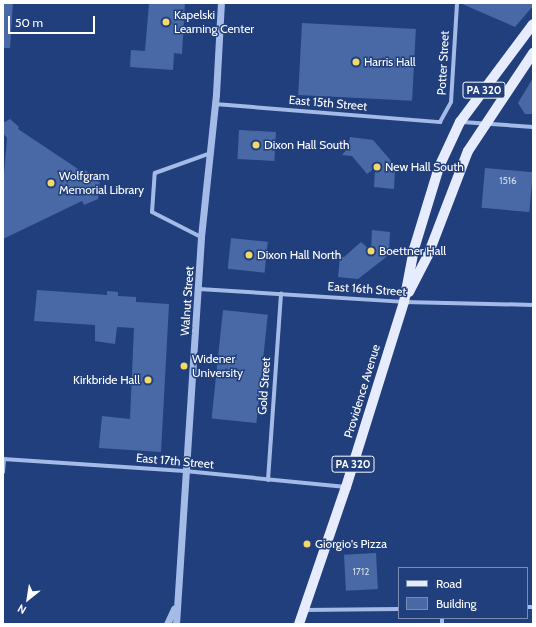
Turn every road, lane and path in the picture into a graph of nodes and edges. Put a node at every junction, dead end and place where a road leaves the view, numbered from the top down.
1 (221, 3) edge
2 (457, 3) edge
3 (533, 24) edge
4 (533, 52) edge
5 (215, 104) junction
6 (440, 122) joint
7 (460, 122) junction
8 (484, 124) junction
9 (533, 127) edge
10 (208, 154) junction
11 (201, 237) junction
12 (199, 288) junction
13 (280, 293) junction
14 (404, 302) junction
15 (533, 305) edge
16 (4, 459) edge
17 (185, 471) junction
18 (3, 472) edge
19 (268, 480) junction
20 (346, 487) junction
21 (176, 606) junction
22 (398, 609) edge
23 (303, 610) junction
24 (168, 624) edge
25 (176, 624) edge
26 (299, 624) edge

1 - 5 street, Walnut Street
2 - 6 street, Potter Street
3 - 7 main road, Providence Avenue / PA 320
4 - 8 main road, Providence Avenue / PA 320
5 - 6 street, East 15th Street
5 - 10 street, Walnut Street
7 - 8 street
7 - 14 main road, Providence Avenue / PA 320
8 - 9 street
8 - 14 main road, Providence Avenue / PA 320
10 - 11 street, Walnut Street
10 - 11 street
11 - 12 street, Walnut Street
12 - 13 street, East 16th Street
12 - 17 street, Walnut Street
13 - 14 street, East 16th Street
13 - 19 street, Gold Street
14 - 15 street, East 16th Street
14 - 20 main road, Providence Avenue / PA 320
16 - 17 street, East 17th Street
16 - 18 street
17 - 19 street, East 17th Street
17 - 21 street, Walnut Street
19 - 20 street, East 17th Street
20 - 23 main road, Providence Avenue / PA 320
21 - 24 street
21 - 25 street, Walnut Street
22 - 23 street
23 - 26 main road, Providence Avenue / PA 320

